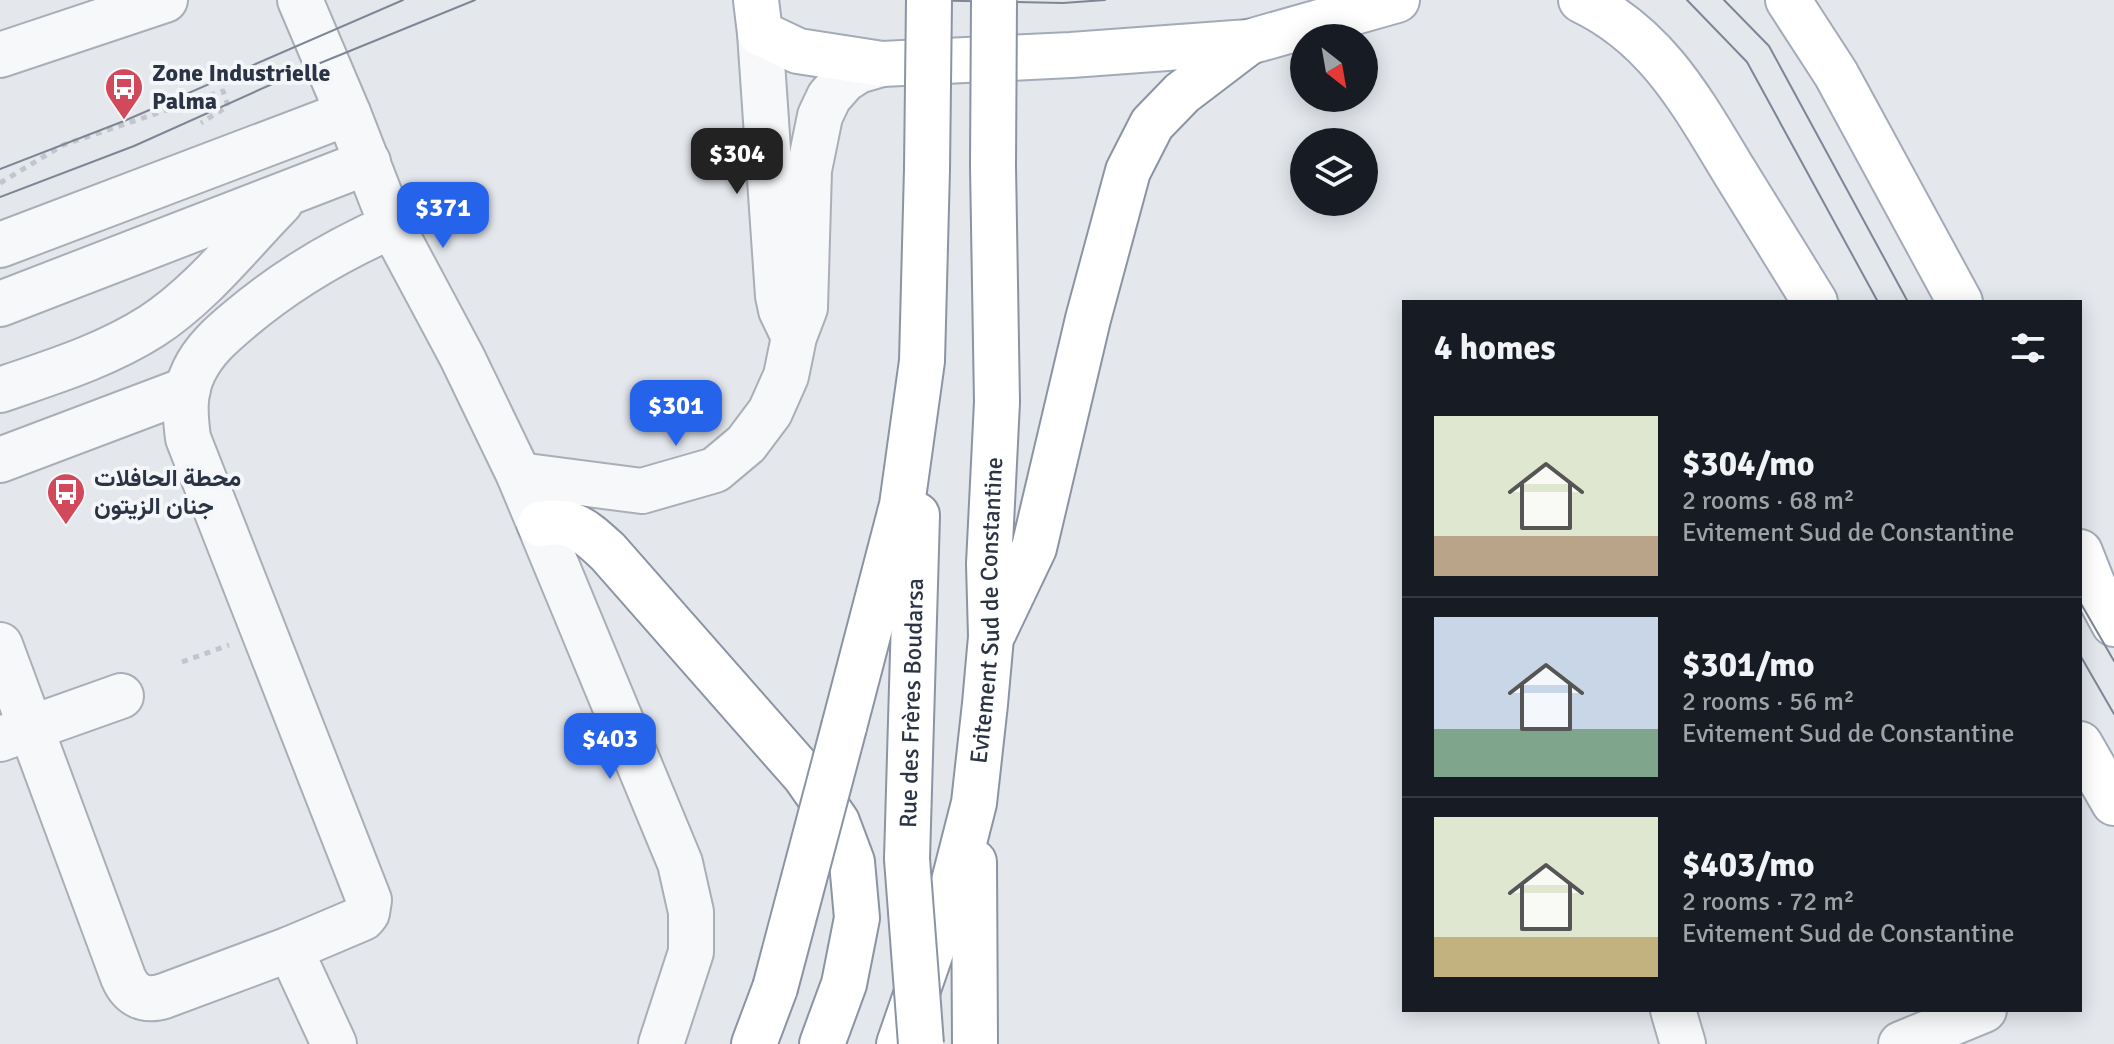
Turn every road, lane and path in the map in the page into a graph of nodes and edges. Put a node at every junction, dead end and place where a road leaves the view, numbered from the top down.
1 (165, 0) edge
2 (300, 0) edge
3 (929, 0) edge
4 (994, 0) edge
5 (1397, 0) edge
6 (1581, 0) edge
7 (1788, 0) edge
8 (758, 16) edge
9 (1249, 42) junction
10 (0, 55) edge
11 (882, 64) junction
12 (228, 106) dead end
13 (348, 113) junction
14 (368, 162) junction
15 (0, 183) edge
16 (289, 192) junction
17 (392, 226) junction
18 (0, 245) edge
19 (1814, 300) edge
20 (1959, 300) edge
21 (0, 304) edge
22 (794, 337) junction
23 (922, 361) junction
24 (188, 389) junction
25 (0, 390) edge
26 (0, 460) edge
27 (519, 475) junction
28 (540, 524) junction
29 (2082, 557) edge
30 (2114, 624) edge
31 (991, 637) junction
32 (0, 645) edge
33 (121, 696) dead end
34 (15, 734) edge
35 (2082, 747) edge
36 (974, 803) junction
37 (2114, 803) edge
38 (290, 949) junction
39 (1674, 1012) edge
40 (1885, 1012) edge
41 (1979, 1012) edge
42 (334, 1044) edge
43 (661, 1044) edge
44 (754, 1044) edge
45 (822, 1044) edge
46 (899, 1044) edge
47 (921, 1044) edge
48 (975, 1044) edge
49 (1683, 1044) edge
50 (1894, 1044) edge
51 (1901, 1044) edge

1 - 10 street
2 - 13 street
3 - 23 main road, bridge
4 - 31 main road, Evitement Sud de Constantine, bridge
5 - 9 main road
6 - 19 main road
7 - 20 main road
8 - 11 main road
8 - 22 street
9 - 11 main road
9 - 31 main road
11 - 22 street
12 - 15 path
13 - 14 street
13 - 18 street
14 - 16 street
14 - 17 street
16 - 21 street
16 - 25 street
17 - 24 street
17 - 27 street
22 - 27 street
23 - 44 main road, bridge
23 - 47 main road, Rue des Frères Boudarsa, bridge
24 - 26 street
24 - 38 street
27 - 28 street
28 - 43 street
28 - 45 main road
29 - 30 main road
31 - 36 main road, Evitement Sud de Constantine
32 - 34 street
33 - 34 street
34 - 38 street
35 - 37 main road
36 - 46 main road, Evitement Sud de Constantine
36 - 48 main road
38 - 42 street
39 - 49 street
40 - 50 street
41 - 51 street

